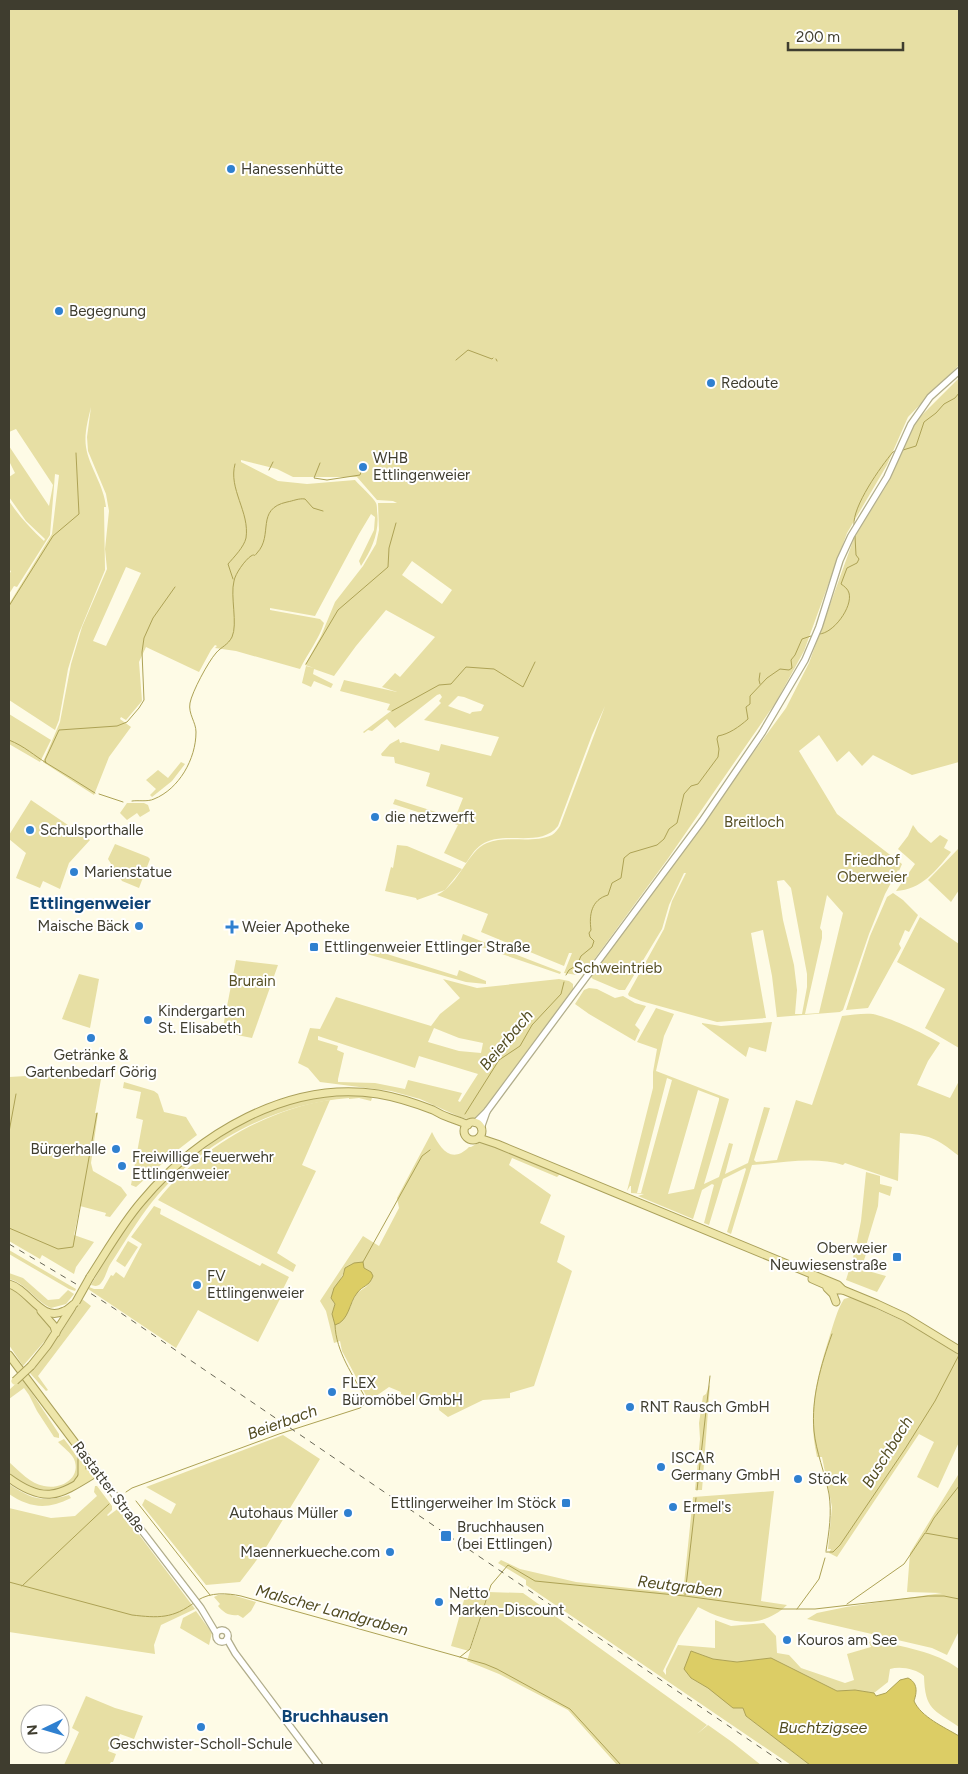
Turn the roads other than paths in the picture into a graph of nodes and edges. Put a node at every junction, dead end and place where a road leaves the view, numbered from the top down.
1 (959, 371) edge
2 (487, 1111) junction
3 (469, 1126) junction
4 (481, 1133) junction
5 (793, 1267) junction
6 (9, 1284) edge
7 (823, 1284) junction
8 (843, 1290) junction
9 (836, 1302) dead end
10 (75, 1303) junction
11 (38, 1306) junction
12 (56, 1333) junction
13 (959, 1350) edge
14 (9, 1355) edge
15 (9, 1386) edge
16 (82, 1452) junction
17 (96, 1471) junction
18 (82, 1476) junction
19 (9, 1478) edge
20 (77, 1484) junction
21 (218, 1631) junction
22 (225, 1641) junction
23 (319, 1765) edge

1 - 2 street
2 - 3 street
2 - 4 street
3 - 4 main road
3 - 4 main road
3 - 10 main road, bridge
4 - 5 main road
5 - 7 main road
5 - 8 main road
6 - 11 main road
7 - 8 main road
7 - 9 main road
8 - 13 main road
10 - 11 main road
10 - 12 main road
11 - 12 main road
12 - 15 main road, bridge
14 - 16 main road, Rastatter Straße
16 - 17 main road, Rastatter Straße
16 - 18 main road
17 - 18 main road
17 - 20 main road
17 - 21 street, Rastatter Straße
18 - 20 main road
19 - 20 main road
21 - 22 street
21 - 22 street
22 - 23 street

